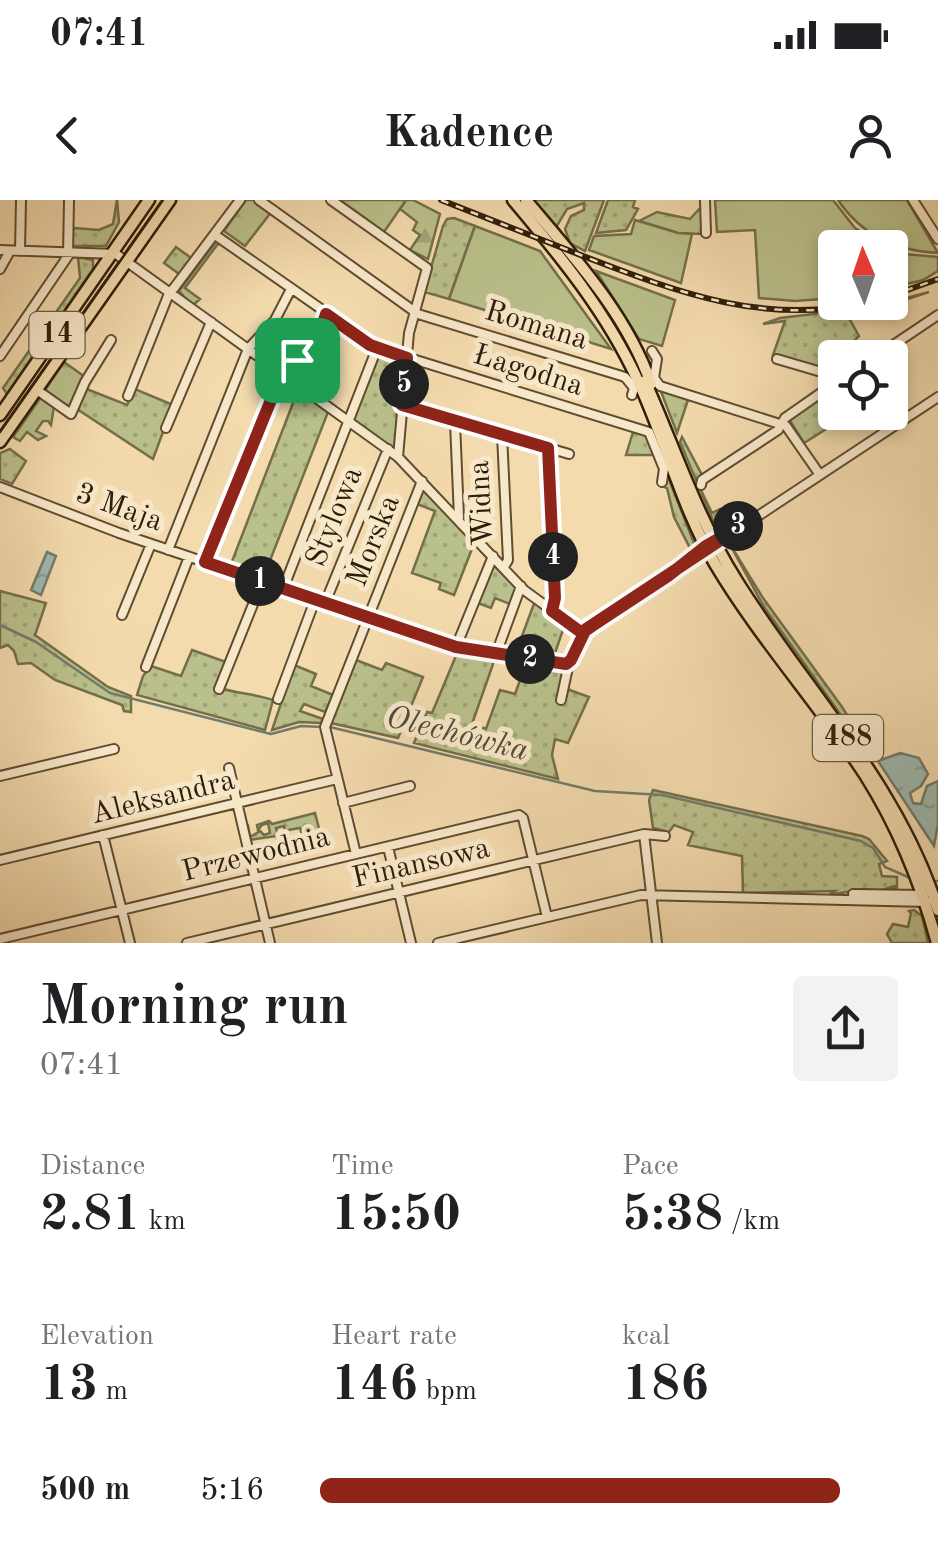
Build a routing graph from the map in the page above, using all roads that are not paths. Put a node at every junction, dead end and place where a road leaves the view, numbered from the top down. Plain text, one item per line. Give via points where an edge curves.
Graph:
1 (21, 200) edge
2 (69, 200) edge
3 (149, 200) edge
4 (170, 200) edge
5 (240, 200) edge
6 (259, 200) edge
7 (332, 200) edge
8 (516, 200) edge
9 (705, 200) edge
10 (913, 200) edge
11 (706, 234) dead end
12 (215, 235) junction
13 (938, 239) edge
14 (10, 251) edge
15 (69, 252) junction
16 (88, 252) junction
17 (112, 253) junction
18 (127, 262) junction
19 (0, 270) edge
20 (101, 270) junction
21 (291, 289) junction
22 (172, 293) junction
23 (414, 310) junction
24 (326, 314) junction
25 (938, 315) edge
26 (211, 322) junction
27 (111, 340) dead end
28 (901, 340) edge
29 (248, 348) junction
30 (377, 348) junction
31 (652, 351) dead end
32 (0, 356) edge
33 (407, 358) junction
34 (778, 359) dead end
35 (282, 373) junction
36 (818, 374) edge
37 (37, 390) junction
38 (818, 393) edge
39 (632, 395) dead end
40 (128, 396) dead end
41 (938, 398) edge
42 (402, 405) junction
43 (0, 416) edge
44 (349, 422) junction
45 (455, 422) junction
46 (783, 425) junction
47 (166, 428) dead end
48 (502, 435) junction
49 (0, 442) edge
50 (548, 448) junction
51 (388, 449) junction
52 (569, 454) dead end
53 (398, 457) junction
54 (820, 475) junction
55 (422, 481) junction
56 (662, 482) dead end
57 (701, 485) dead end
58 (0, 487) edge
59 (459, 518) junction
60 (151, 544) junction
61 (711, 545) junction
62 (168, 550) junction
63 (494, 556) junction
64 (190, 557) junction
65 (205, 562) junction
66 (504, 568) junction
67 (262, 582) junction
68 (520, 586) junction
69 (283, 588) junction
70 (315, 600) junction
71 (325, 603) junction
72 (552, 611) junction
73 (122, 615) dead end
74 (368, 618) junction
75 (582, 633) junction
76 (456, 647) junction
77 (496, 654) junction
78 (569, 663) junction
79 (146, 667) dead end
80 (219, 688) dead end
81 (278, 699) dead end
82 (561, 700) dead end
83 (114, 748) dead end
84 (229, 768) dead end
85 (0, 776) edge
86 (337, 779) junction
87 (410, 786) dead end
88 (237, 803) junction
89 (343, 803) junction
90 (644, 834) junction
91 (104, 835) junction
92 (665, 836) dead end
93 (388, 848) junction
94 (356, 854) junction
95 (0, 860) edge
96 (533, 860) junction
97 (916, 876) junction
98 (255, 879) junction
99 (400, 893) junction
100 (905, 894) junction
101 (649, 895) junction
102 (822, 897) junction
103 (933, 900) edge
104 (122, 910) junction
105 (546, 917) junction
106 (266, 924) junction
107 (0, 939) edge
108 (130, 943) edge
109 (187, 943) edge
110 (270, 943) edge
111 (411, 943) edge
112 (438, 943) edge
113 (657, 943) edge
114 (937, 943) edge

1 - 14 street
2 - 15 street
3 - 17 main road, 14
4 - 18 main road, 14
5 - 12 street
6 - 23 street
7 - 23 street via 427,268
8 - 61 main road, 488 via 618,340 683,498
8 - 61 main road, 488 via 596,294 624,340
9 - 11 street
10 - 13 street
12 - 21 street, Łagodna
12 - 22 street
14 - 15 street
14 - 19 street
15 - 16 street
15 - 32 street
16 - 17 street
16 - 20 street
17 - 18 street
17 - 20 main road, 14
18 - 22 street
18 - 37 main road, 14
20 - 43 main road, 14
21 - 24 street, Łagodna
21 - 29 street
22 - 26 street
22 - 40 street
23 - 33 street
23 - 39 street, Romana via 625,376
24 - 30 street, Łagodna
24 - 35 street via 314,346
25 - 28 street
26 - 29 street
26 - 47 street
27 - 37 street via 71,414
29 - 35 street
29 - 62 street
30 - 33 street, Łagodna
30 - 44 street
31 - 46 street via 654,378 664,389
33 - 42 street
33 - 56 street, Łagodna via 652,435
34 - 36 street
35 - 44 street
35 - 65 street
37 - 49 main road, 14
38 - 46 street
41 - 54 street
42 - 45 street
42 - 53 street
44 - 51 street
44 - 69 street
45 - 48 street
45 - 59 street
46 - 54 street
46 - 57 street
48 - 50 street
48 - 66 street, Widna
50 - 52 street
50 - 72 street
51 - 53 street
51 - 71 street, Stylowa
53 - 55 street
54 - 61 street
55 - 59 street
55 - 74 street, Morska
58 - 60 street, 3 Maja
59 - 63 street
60 - 62 street, 3 Maja
60 - 73 street
61 - 75 street
61 - 97 main road, 488 via 736,598 865,776
61 - 103 main road, 488 via 884,792
62 - 64 street, 3 Maja
63 - 66 street
63 - 76 street
64 - 65 street, 3 Maja
64 - 79 street
65 - 67 street, 3 Maja
66 - 68 street
67 - 69 street, 3 Maja
67 - 80 street
68 - 72 street
68 - 77 street
69 - 70 street, 3 Maja
70 - 71 street, 3 Maja
70 - 81 street
71 - 74 street, 3 Maja
72 - 75 street
74 - 76 street, 3 Maja
74 - 86 street, Morska via 325,727
75 - 78 street
76 - 77 street, 3 Maja
77 - 78 street, 3 Maja
78 - 82 street
83 - 85 street
84 - 88 street
86 - 88 street, Aleksandra
86 - 89 street
87 - 89 street
88 - 91 street, Aleksandra
88 - 98 street
89 - 94 street
90 - 92 street, Finansowa
90 - 96 street, Finansowa
90 - 101 street
91 - 95 street, Aleksandra
91 - 104 street
93 - 94 street, Przewodnia
93 - 96 street, Przewodnia via 521,816
93 - 99 street
94 - 98 street, Przewodnia
96 - 99 street, Finansowa
96 - 105 street
97 - 100 street
97 - 103 main road, 488
98 - 104 street, Przewodnia
98 - 106 street
99 - 106 street, Finansowa
99 - 111 street
100 - 102 street
100 - 103 street
101 - 102 street
101 - 105 street
101 - 113 street
102 - 103 street
103 - 114 main road, 488
104 - 107 street, Przewodnia
104 - 108 street
105 - 112 street
106 - 109 street, Finansowa
106 - 110 street

